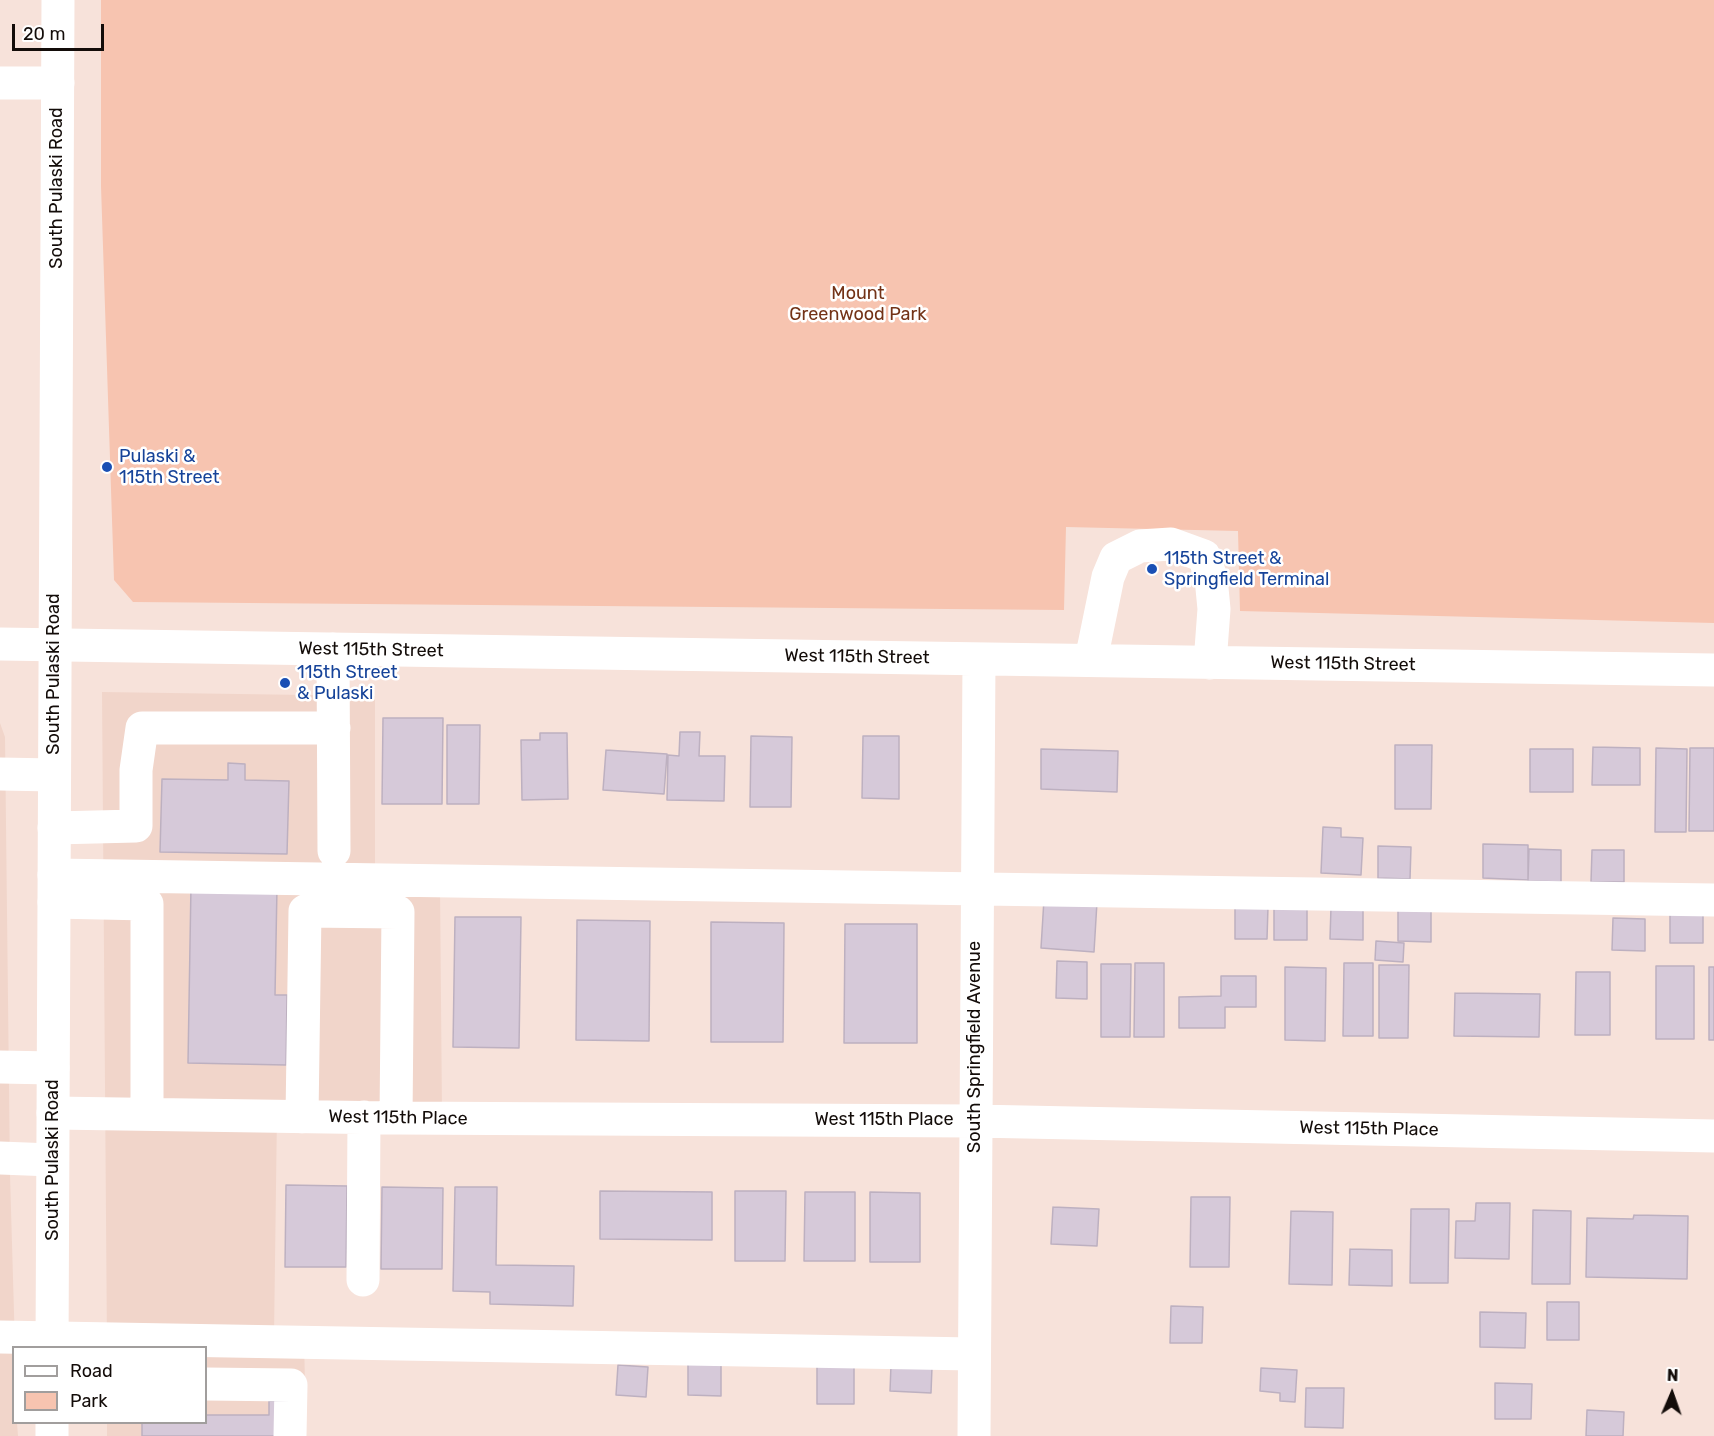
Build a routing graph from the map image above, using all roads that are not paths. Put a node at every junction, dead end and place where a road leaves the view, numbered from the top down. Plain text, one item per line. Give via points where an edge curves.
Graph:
1 (58, 0) edge
2 (0, 83) edge
3 (58, 83) junction
4 (0, 644) edge
5 (54, 645) junction
6 (333, 649) junction
7 (979, 658) junction
8 (1091, 660) junction
9 (1210, 663) junction
10 (1714, 670) edge
11 (334, 728) junction
12 (0, 774) edge
13 (54, 775) junction
14 (54, 828) junction
15 (334, 851) dead end
16 (54, 888) junction
17 (976, 888) junction
18 (1714, 900) edge
19 (0, 1067) edge
20 (53, 1068) junction
21 (53, 1113) junction
22 (147, 1114) junction
23 (302, 1117) junction
24 (380, 1118) junction
25 (975, 1121) junction
26 (1714, 1136) edge
27 (0, 1158) edge
28 (52, 1160) junction
29 (363, 1280) dead end
30 (0, 1337) edge
31 (52, 1343) edge
32 (973, 1354) junction
33 (207, 1384) edge
34 (290, 1436) edge
35 (974, 1436) edge

1 - 3 street, South Pulaski Road
2 - 3 street
3 - 5 street, South Pulaski Road
4 - 5 street, West 115th Street
5 - 6 street, West 115th Street
5 - 13 street, South Pulaski Road
6 - 7 street, West 115th Street
6 - 11 street
7 - 8 street, West 115th Street
7 - 17 street, South Springfield Avenue
8 - 9 street, West 115th Street
8 - 9 street via 1108,577 1116,558 1140,546 1171,543 1204,556 1214,609
9 - 10 street, West 115th Street
11 - 14 street via 142,728 136,770 136,826
11 - 15 street
12 - 13 street
13 - 14 street, South Pulaski Road
14 - 16 street, South Pulaski Road
16 - 17 street
16 - 20 street, South Pulaski Road
16 - 22 street via 147,904
17 - 18 street
17 - 25 street, South Springfield Avenue
19 - 20 street
20 - 21 street, South Pulaski Road
21 - 22 street, West 115th Place
21 - 28 street, South Pulaski Road
22 - 23 street, West 115th Place
23 - 24 street, West 115th Place
23 - 24 street via 305,911 398,912
24 - 25 street, West 115th Place
24 - 29 street
25 - 26 street, West 115th Place
25 - 32 street, South Springfield Avenue
27 - 28 street
28 - 31 street, South Pulaski Road
30 - 31 street
31 - 32 street
32 - 35 street, South Springfield Avenue
33 - 34 street via 291,1385

